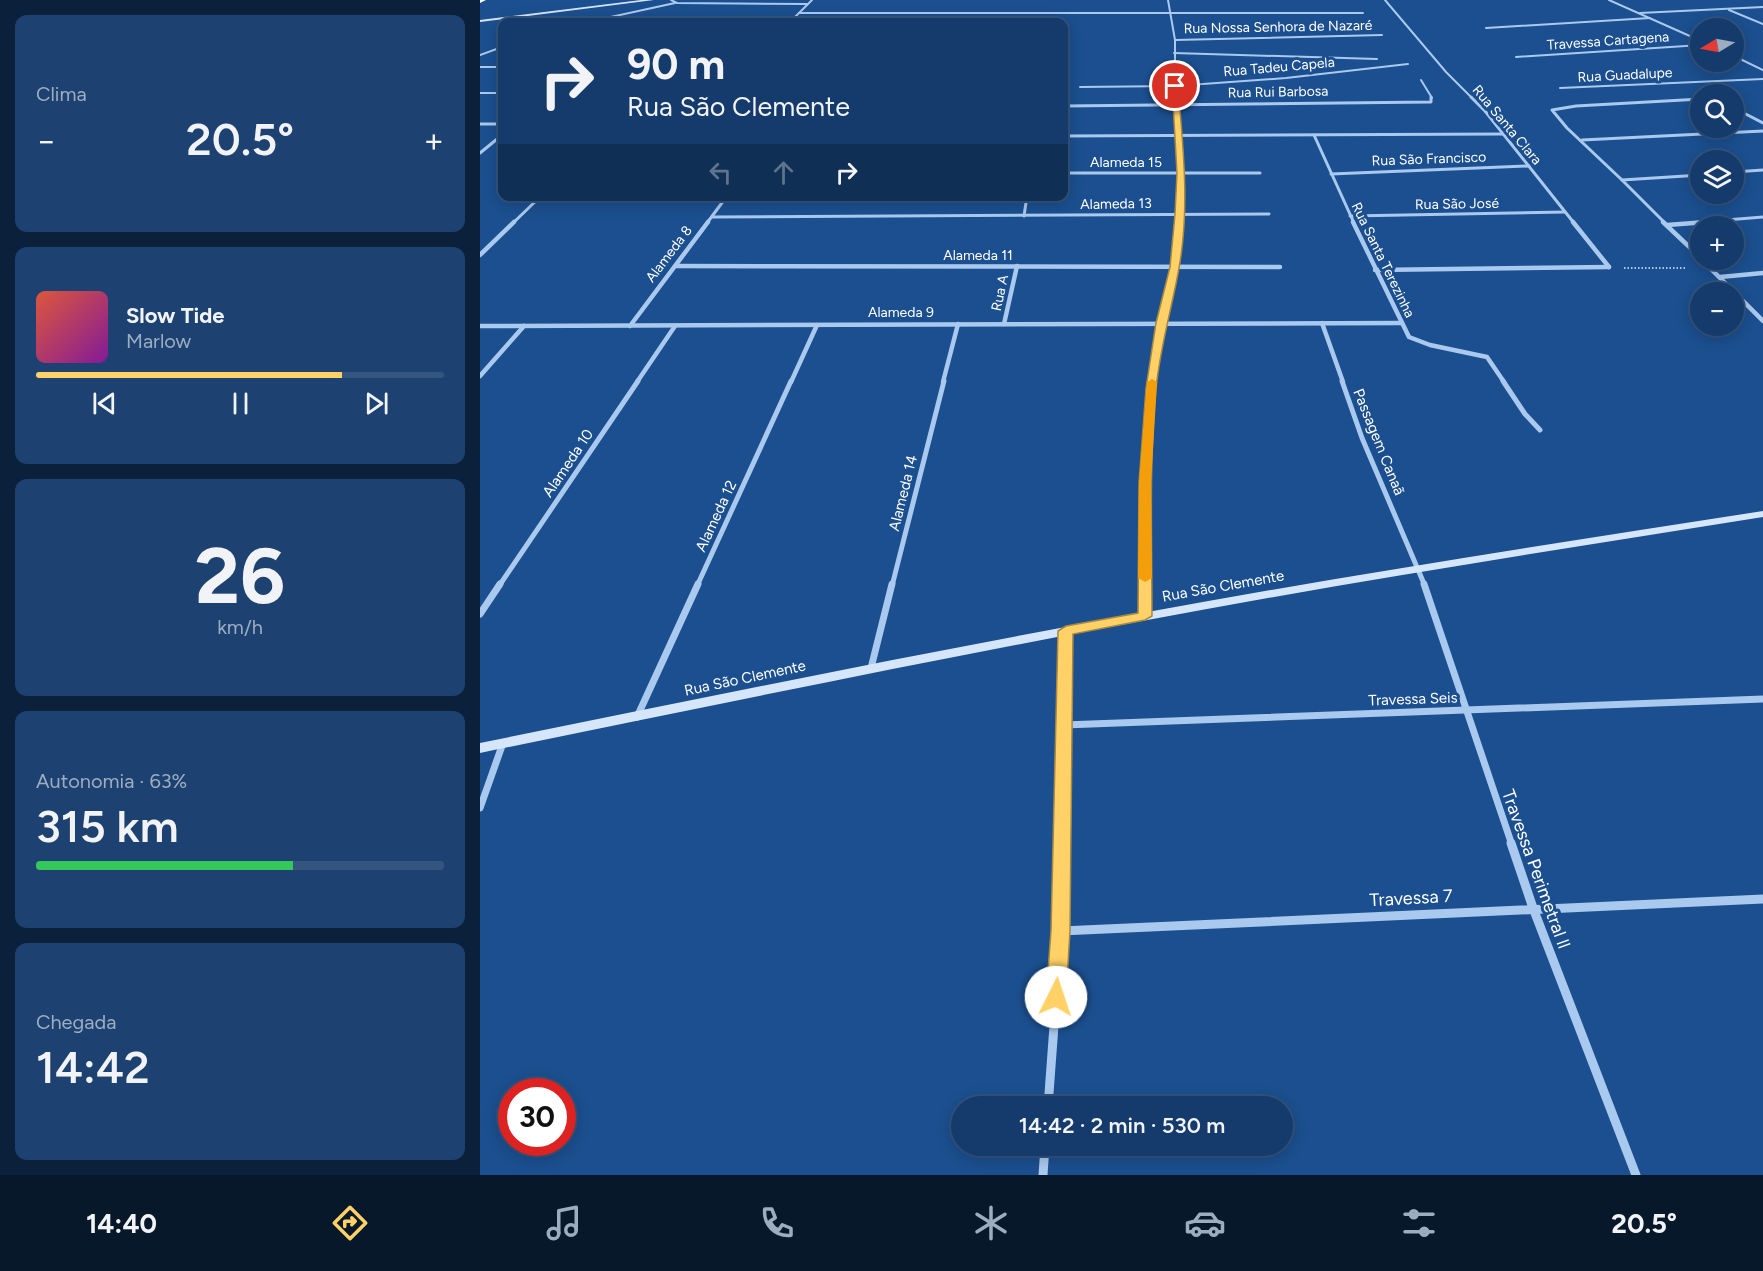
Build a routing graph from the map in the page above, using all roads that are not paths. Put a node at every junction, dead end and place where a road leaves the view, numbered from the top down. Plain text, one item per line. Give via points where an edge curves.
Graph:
1 (618, 0) edge
2 (652, 0) edge
3 (671, 0) edge
4 (699, 0) edge
5 (812, 0) edge
6 (1168, 0) edge
7 (1385, 0) edge
8 (1609, 0) edge
9 (677, 3) junction
10 (807, 4) junction
11 (1763, 7) edge
12 (1725, 9) junction
13 (799, 13) junction
14 (876, 13) junction
15 (1171, 13) junction
16 (1363, 13) dead end
17 (1640, 13) junction
18 (954, 14) junction
19 (480, 16) edge
20 (505, 18) edge
21 (607, 18) edge
22 (794, 18) edge
23 (873, 18) edge
24 (952, 18) edge
25 (1650, 18) junction
26 (498, 19) edge
27 (480, 21) edge
28 (1763, 24) edge
29 (1486, 27) dead end
30 (1382, 35) dead end
31 (1690, 38) edge
32 (1174, 40) junction
33 (1690, 44) edge
34 (498, 49) edge
35 (1174, 53) junction
36 (480, 56) edge
37 (1516, 57) dead end
38 (1377, 58) dead end
39 (1744, 61) edge
40 (1408, 64) dead end
41 (480, 67) edge
42 (498, 67) edge
43 (1763, 70) edge
44 (1763, 79) edge
45 (1421, 80) dead end
46 (1175, 86) junction
47 (1080, 87) dead end
48 (1560, 88) dead end
49 (480, 93) edge
50 (498, 93) edge
51 (1690, 100) edge
52 (1175, 104) junction
53 (1068, 106) edge
54 (1744, 113) edge
55 (1763, 123) edge
56 (480, 124) edge
57 (498, 124) edge
58 (1763, 131) edge
59 (1503, 134) junction
60 (1314, 135) junction
61 (1068, 136) edge
62 (1177, 136) junction
63 (498, 138) edge
64 (1582, 140) junction
65 (480, 153) edge
66 (1529, 166) junction
67 (1763, 170) edge
68 (1744, 171) edge
69 (1068, 173) edge
70 (1181, 173) junction
71 (1260, 173) dead end
72 (1330, 174) junction
73 (1690, 176) edge
74 (1622, 180) junction
75 (536, 201) edge
76 (723, 201) edge
77 (1026, 201) edge
78 (1565, 212) junction
79 (1180, 214) junction
80 (1269, 214) dead end
81 (1024, 216) junction
82 (1350, 216) junction
83 (712, 217) junction
84 (1763, 217) edge
85 (1666, 225) junction
86 (1690, 248) edge
87 (480, 255) edge
88 (676, 266) junction
89 (1017, 266) junction
90 (1175, 267) junction
91 (1280, 267) dead end
92 (1375, 270) junction
93 (1713, 270) edge
94 (1763, 273) edge
95 (1720, 277) junction
96 (1763, 321) edge
97 (1161, 323) junction
98 (1322, 323) junction
99 (1401, 323) junction
100 (958, 324) junction
101 (1004, 324) junction
102 (817, 325) junction
103 (480, 326) edge
104 (524, 326) junction
105 (630, 326) junction
106 (675, 326) junction
107 (480, 376) edge
108 (1540, 430) dead end
109 (1761, 517) edge
110 (1419, 569) junction
111 (480, 614) edge
112 (1145, 616) junction
113 (1066, 631) junction
114 (871, 668) junction
115 (1763, 699) edge
116 (1466, 711) junction
117 (636, 717) junction
118 (1064, 725) junction
119 (503, 743) junction
120 (480, 748) edge
121 (480, 808) edge
122 (1763, 899) edge
123 (1533, 908) junction
124 (1061, 931) junction
125 (1049, 1096) edge
126 (1044, 1156) edge
127 (1043, 1175) edge
128 (1636, 1175) edge

1 - 19 main road
2 - 20 main road
3 - 9 street
4 - 9 street
5 - 10 street
6 - 15 street
7 - 59 street, Rua Santa Clara
8 - 17 street
9 - 10 street
9 - 21 street
10 - 13 street
11 - 12 street
12 - 17 street
12 - 28 street
13 - 14 street
13 - 22 street
14 - 18 street
14 - 23 street
15 - 16 street
15 - 18 street
15 - 32 street
17 - 25 street
18 - 24 street
25 - 29 street
25 - 31 street
26 - 27 main road
30 - 32 street, Rua Nossa Senhora de Nazaré
32 - 35 street
33 - 37 street, Travessa Cartagena
34 - 36 street
35 - 38 street
35 - 46 street
39 - 43 street
40 - 46 street, Rua Tadeu Capela
41 - 42 street
44 - 48 street, Rua Guadalupe
45 - 52 street, Rua Rui Barbosa via 1431,102
46 - 47 street, Rua Tadeu Capela
46 - 52 street
49 - 50 street
51 - 64 street via 1552,110
52 - 53 street, Rua Rui Barbosa
52 - 62 street
54 - 55 street
56 - 57 street
58 - 64 street
59 - 60 street
59 - 66 street, Rua Santa Clara
60 - 62 street
60 - 72 street, Rua Santa Terezinha
61 - 62 street
62 - 70 street
63 - 65 street
64 - 74 street
66 - 72 street, Rua São Francisco
66 - 78 street, Rua Santa Clara
67 - 68 street
69 - 70 street, Alameda 15
70 - 71 street, Alameda 15
70 - 79 street
72 - 82 street, Rua Santa Terezinha
73 - 74 street
74 - 85 street
75 - 87 street
76 - 83 street, Alameda 8
77 - 81 street
78 - 82 street, Rua São José
78 - 92 street, Rua Santa Clara via 1609,267
79 - 80 street, Alameda 13
79 - 81 street, Alameda 13
79 - 90 street
81 - 83 street, Alameda 13
82 - 92 street, Rua Santa Terezinha
83 - 88 street, Alameda 8
84 - 85 street
85 - 86 street
88 - 89 street, Alameda 11
88 - 105 street, Alameda 8
89 - 90 street, Alameda 11
89 - 101 street, Rua A
90 - 91 street, Alameda 11
90 - 97 street
92 - 99 street, Rua Santa Terezinha
93 - 95 street
94 - 95 street
95 - 96 street
97 - 98 street, Alameda 9
97 - 101 street, Alameda 9
97 - 112 street via 1151,388 1145,483
98 - 99 street, Alameda 9
98 - 110 street, Passagem Canaã via 1362,438
99 - 108 street, Rua Santa Terezinha via 1408,337 1417,342 1486,357
100 - 101 street, Alameda 9
100 - 102 street, Alameda 9
100 - 114 street, Alameda 14
102 - 106 street, Alameda 9
102 - 117 street, Alameda 12
103 - 104 street, Alameda 9
104 - 105 street, Alameda 9
104 - 107 street
105 - 106 street, Alameda 9
106 - 111 street, Alameda 10
109 - 110 main road, Rua São Clemente
110 - 112 main road, Rua São Clemente
110 - 116 street, Travessa Perimetral ll
112 - 113 main road, Rua São Clemente
113 - 114 main road, Rua São Clemente
113 - 118 street
114 - 117 main road, Rua São Clemente
115 - 116 street, Travessa Seis
116 - 118 street, Travessa Seis
116 - 123 street, Travessa Perimetral ll
117 - 119 main road, Rua São Clemente
118 - 124 street
119 - 120 main road, Rua São Clemente
119 - 121 street
122 - 123 street, Travessa 7
123 - 124 street, Travessa 7
123 - 128 street, Travessa Perimetral ll
124 - 125 street
126 - 127 street

